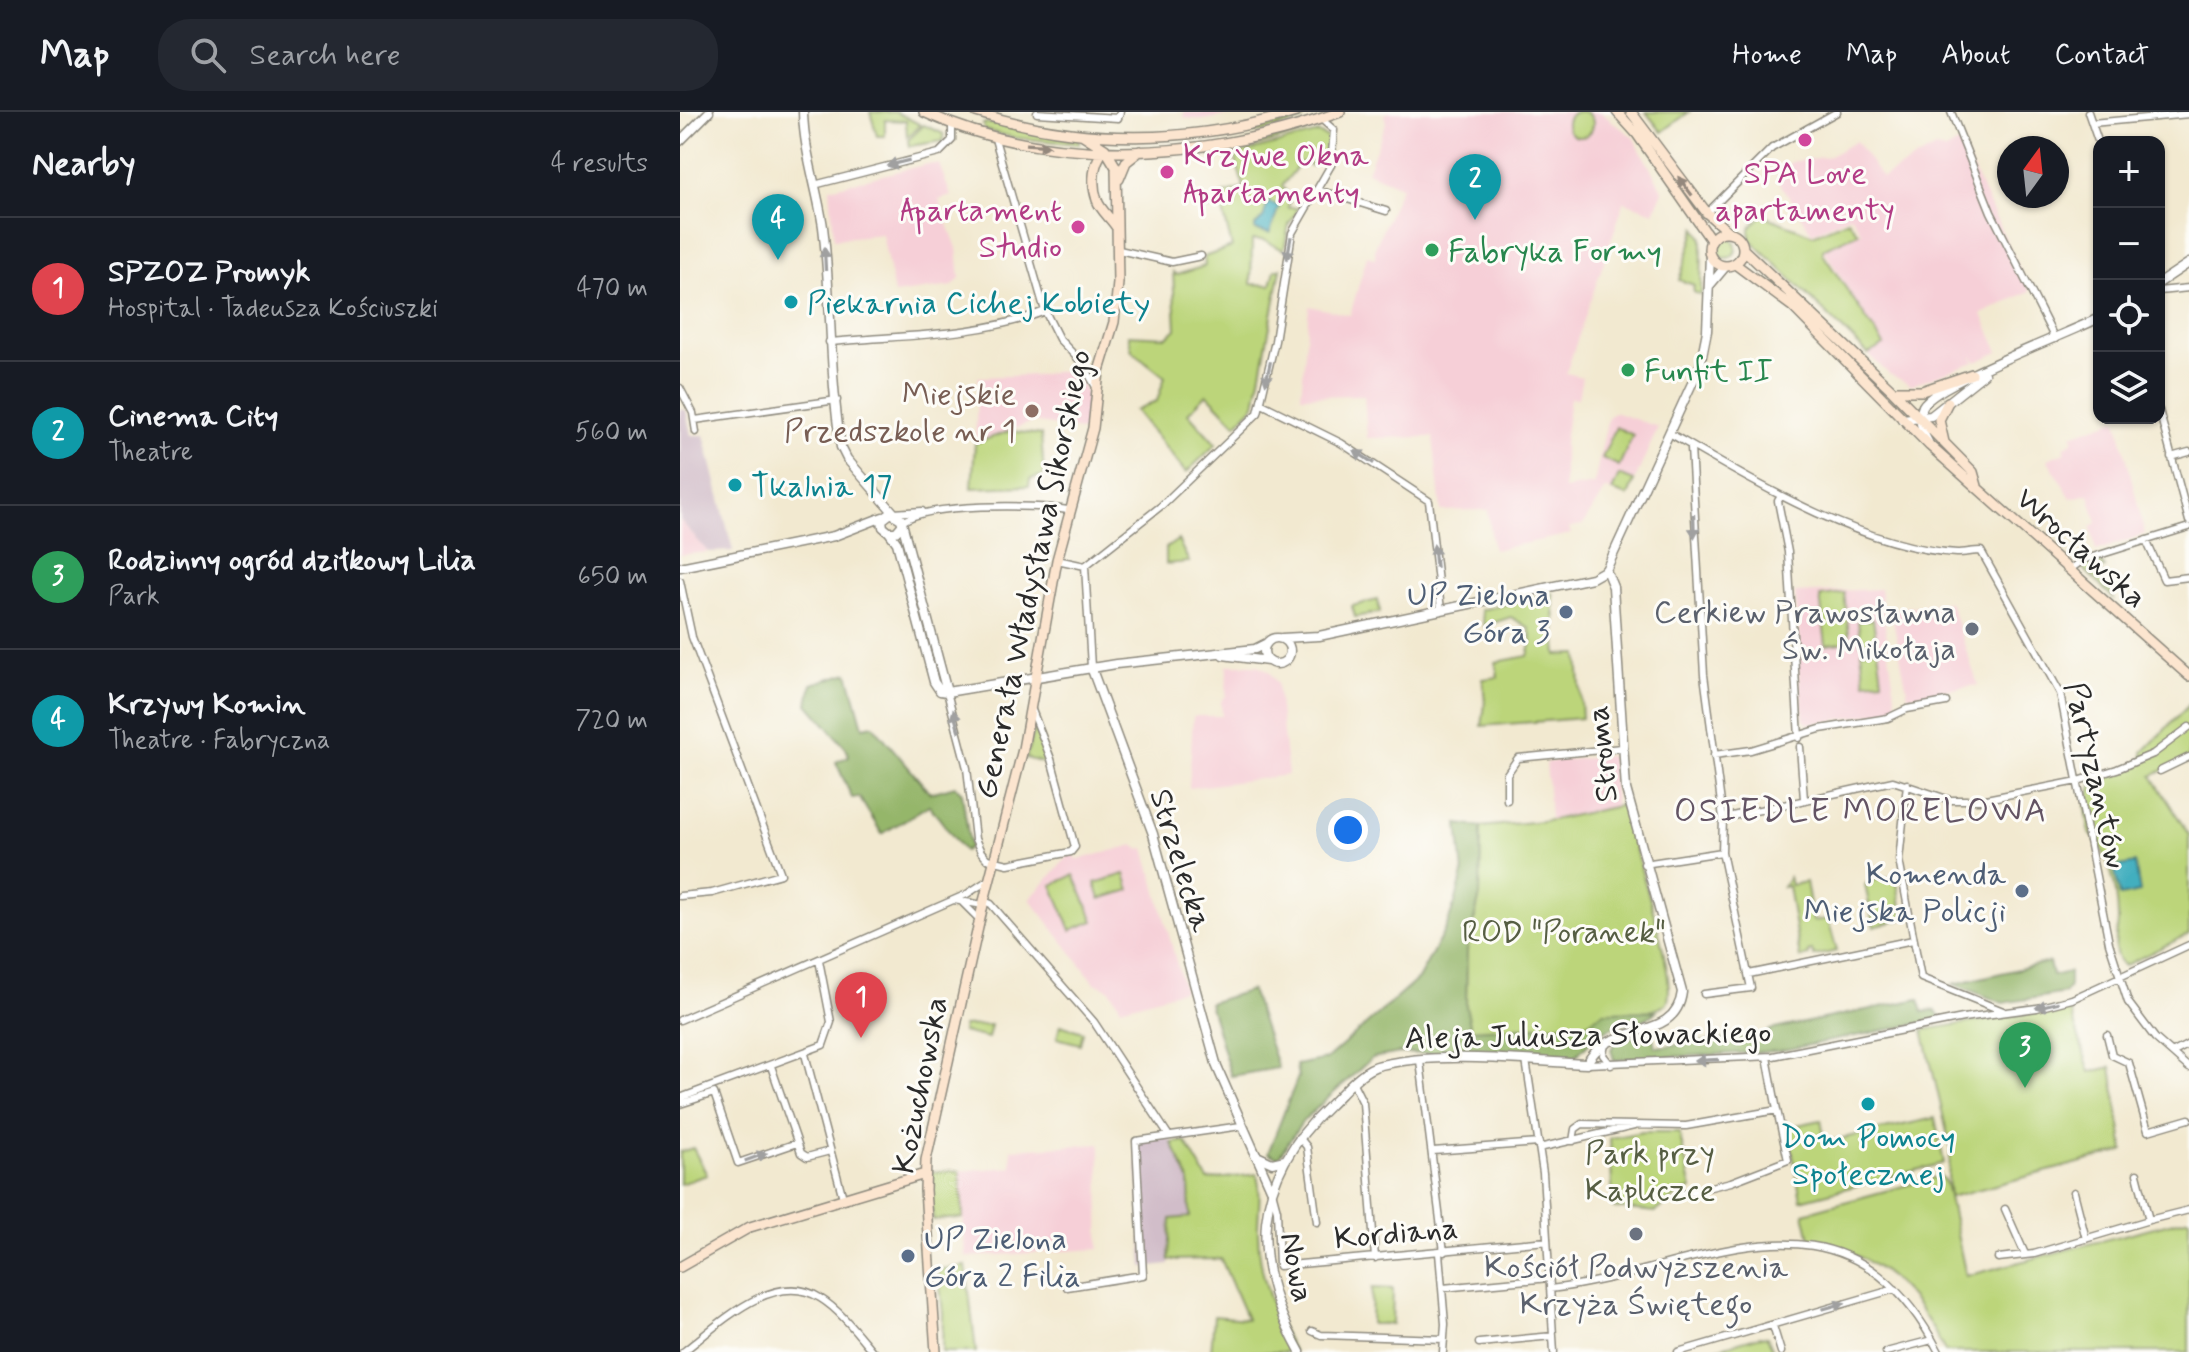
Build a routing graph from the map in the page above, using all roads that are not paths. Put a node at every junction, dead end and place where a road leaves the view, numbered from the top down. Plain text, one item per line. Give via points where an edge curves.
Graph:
1 (709, 112) edge
2 (803, 112) edge
3 (924, 112) edge
4 (1037, 112) edge
5 (1120, 112) edge
6 (1296, 112) edge
7 (1340, 112) edge
8 (1617, 112) edge
9 (1631, 112) edge
10 (1837, 112) edge
11 (1951, 112) edge
12 (2088, 112) edge
13 (981, 113) edge
14 (1093, 114) edge
15 (2189, 114) edge
16 (1321, 119) junction
17 (2092, 123) junction
18 (952, 124) junction
19 (1032, 127) junction
20 (1237, 127) junction
21 (979, 134) junction
22 (1083, 135) junction
23 (2096, 136) edge
24 (1123, 137) junction
25 (995, 139) junction
26 (680, 141) edge
27 (1240, 141) junction
28 (1082, 148) junction
29 (1105, 149) junction
30 (1140, 151) junction
31 (1095, 162) junction
32 (1119, 182) junction
33 (813, 185) junction
34 (1318, 190) junction
35 (1386, 211) dead end
36 (1707, 213) junction
37 (1118, 231) junction
38 (1727, 231) junction
39 (1711, 240) junction
40 (1743, 249) junction
41 (1119, 250) junction
42 (1710, 254) junction
43 (1201, 256) dead end
44 (2189, 263) edge
45 (1731, 265) junction
46 (2164, 280) edge
47 (2189, 288) edge
48 (2165, 290) edge
49 (1707, 293) junction
50 (1045, 311) junction
51 (2093, 321) edge
52 (2055, 339) junction
53 (829, 342) junction
54 (1083, 364) junction
55 (1998, 365) junction
56 (1100, 367) junction
57 (1972, 374) junction
58 (1096, 387) junction
59 (680, 388) edge
60 (1893, 391) junction
61 (837, 400) junction
62 (1948, 402) junction
63 (1262, 404) junction
64 (1902, 419) junction
65 (695, 420) junction
66 (1921, 420) junction
67 (2163, 424) edge
68 (696, 432) dead end
69 (1671, 434) junction
70 (1945, 445) junction
71 (1930, 446) junction
72 (1691, 448) junction
73 (2189, 452) edge
74 (2171, 457) junction
75 (1977, 486) junction
76 (1781, 496) junction
77 (1068, 510) junction
78 (926, 512) junction
79 (894, 513) junction
80 (883, 517) junction
81 (902, 523) junction
82 (2189, 524) edge
83 (855, 530) junction
84 (888, 532) junction
85 (2146, 540) junction
86 (1057, 560) junction
87 (1085, 566) junction
88 (680, 567) edge
89 (1606, 570) junction
90 (2067, 571) junction
91 (2189, 577) edge
92 (680, 581) edge
93 (1441, 610) junction
94 (1319, 636) junction
95 (1282, 638) junction
96 (1267, 643) junction
97 (1206, 653) junction
98 (1290, 655) junction
99 (1268, 661) junction
100 (1091, 667) junction
101 (1038, 676) junction
102 (2189, 676) edge
103 (947, 692) junction
104 (1946, 702) dead end
105 (1031, 708) junction
106 (2189, 727) edge
107 (1799, 738) junction
108 (1800, 747) dead end
109 (1622, 748) junction
110 (1714, 755) junction
111 (2189, 757) edge
112 (2160, 771) dead end
113 (2078, 781) junction
114 (1907, 784) junction
115 (1804, 799) junction
116 (1507, 800) dead end
117 (1723, 818) junction
118 (1722, 852) junction
119 (994, 861) junction
120 (1644, 864) junction
121 (990, 878) junction
122 (967, 894) junction
123 (680, 896) edge
124 (950, 900) junction
125 (961, 901) junction
126 (984, 901) junction
127 (980, 920) junction
128 (1913, 940) junction
129 (2189, 945) edge
130 (819, 960) junction
131 (1749, 974) junction
132 (2119, 977) junction
133 (1704, 994) dead end
134 (2007, 1012) junction
135 (680, 1020) edge
136 (2107, 1035) dead end
137 (1607, 1041) junction
138 (2189, 1044) edge
139 (2172, 1053) junction
140 (805, 1054) junction
141 (1767, 1057) junction
142 (1526, 1060) junction
143 (1420, 1061) junction
144 (1587, 1064) junction
145 (1611, 1065) junction
146 (771, 1066) junction
147 (2189, 1068) edge
148 (1353, 1083) junction
149 (680, 1098) edge
150 (680, 1104) edge
151 (1777, 1110) junction
152 (2189, 1119) edge
153 (1241, 1126) junction
154 (1634, 1126) junction
155 (1169, 1136) junction
156 (1299, 1137) junction
157 (1573, 1141) junction
158 (797, 1143) junction
159 (1539, 1146) junction
160 (830, 1151) junction
161 (1433, 1151) junction
162 (1254, 1155) junction
163 (1285, 1160) junction
164 (925, 1174) junction
165 (2137, 1174) dead end
166 (902, 1180) junction
167 (1271, 1189) junction
168 (925, 1190) junction
169 (2074, 1192) dead end
170 (1678, 1195) dead end
171 (843, 1198) junction
172 (2005, 1209) dead end
173 (2189, 1210) edge
174 (2149, 1220) junction
175 (1317, 1222) dead end
176 (2086, 1239) junction
177 (1547, 1241) junction
178 (1442, 1252) junction
179 (2025, 1254) junction
180 (1375, 1258) junction
181 (1998, 1258) dead end
182 (680, 1267) edge
183 (1549, 1278) junction
184 (1067, 1287) dead end
185 (1443, 1288) junction
186 (1550, 1289) junction
187 (1895, 1289) junction
188 (1773, 1326) junction
189 (1312, 1331) dead end
190 (1553, 1336) junction
191 (1444, 1339) junction
192 (1932, 1340) junction
193 (1479, 1343) dead end
194 (683, 1352) edge
195 (873, 1352) edge
196 (936, 1352) edge
197 (1300, 1352) edge
198 (1443, 1352) edge
199 (1554, 1352) edge
200 (1678, 1352) edge
201 (1781, 1352) edge
202 (1886, 1352) edge
203 (1939, 1352) edge

1 - 26 street
2 - 33 street
3 - 18 main road
4 - 14 street
4 - 19 street
5 - 14 street via 1118,118
6 - 20 main road
7 - 16 main road
8 - 39 main road
36 -> 9 main road
10 - 36 street via 1772,148
11 - 52 street via 1991,212
12 - 17 street
13 - 19 main road
13 - 21 main road
15 - 17 street
16 - 27 main road
16 - 34 street via 1333,126 1335,135 1331,165
17 - 23 street
18 - 21 main road
18 -> 33 street via 952,140 939,153
19 - 22 main road
20 - 24 main road
20 - 27 main road
21 - 25 main road
22 - 24 main road
22 - 29 main road
24 - 29 main road
25 -> 28 main road
25 - 50 street
27 - 30 main road
28 - 29 main road
28 - 31 main road
29 - 30 main road
29 - 31 main road
29 - 32 main road, Generała Władysława Sikorskiego
30 - 32 main road via 1126,162
31 - 37 main road via 1096,200
32 - 37 main road, Generała Władysława Sikorskiego
53 -> 33 street via 823,226
34 - 35 street
34 -> 63 street via 1292,233
36 - 38 main road
37 - 41 main road, Generała Władysława Sikorskiego
38 - 39 main road
38 - 40 main road via 1738,237
39 - 42 main road
40 - 45 main road
40 - 60 main road, Wrocławska
41 - 43 street via 1172,262
41 - 56 main road, Generała Władysława Sikorskiego via 1117,305
42 - 45 main road via 1716,262
42 - 49 street
44 - 46 street
45 - 49 street via 1714,277
45 - 64 main road, Wrocławska via 1803,317
47 - 48 street
49 - 69 street via 1703,356
50 - 53 street via 965,329
50 - 54 street via 1059,339
51 - 52 street
52 - 55 street
53 - 61 street
54 - 56 street
54 - 58 street
55 - 57 street
55 - 62 street
56 - 58 main road, Generała Władysława Sikorskiego
57 - 60 main road via 1922,391
57 - 66 street via 1929,399
58 - 77 main road, Generała Władysława Sikorskiego via 1093,428
59 - 65 street
60 - 66 main road, Wrocławska
61 - 65 street
61 - 79 street via 841,447
62 - 66 street
62 - 70 main road via 1939,425
63 - 87 street via 1252,421 1161,506
93 -> 63 street via 1429,501 1341,443
64 - 66 street
64 - 71 main road, Wrocławska
65 - 68 street
66 - 70 main road, Wrocławska
66 - 71 street, Wrocławska
67 - 74 street
69 - 72 street
69 - 89 street
70 - 75 main road, Wrocławska via 1973,472
71 - 75 main road, Wrocławska
72 - 76 street
72 -> 110 street
73 - 74 street
74 - 82 street
75 - 90 main road, Wrocławska
76 - 107 street
76 - 113 street, Partyzantów via 1881,536 1945,552 1981,551 2060,693
77 - 78 street
77 - 86 main road, Generała Władysława Sikorskiego
78 - 79 street
78 - 81 street
79 - 80 street
79 - 81 street
80 - 83 street
80 - 84 street
81 - 84 street via 896,532
81 - 103 street
82 - 85 street
83 - 84 street
83 - 88 street
84 - 103 street via 897,543 934,682
85 - 90 street via 2083,560
85 - 91 street via 2164,580
86 - 87 street
86 - 101 main road, Generała Władysława Sikorskiego
87 - 100 street, Strzelecka
89 - 93 street via 1592,578
89 - 109 street, Stroma via 1613,587
90 - 102 main road, Wrocławska
92 - 123 street via 692,637 781,874
93 - 94 street
94 - 95 street
94 - 98 street
95 - 96 street
95 - 98 street
96 - 97 street
96 - 99 street
97 - 99 street
97 - 100 street
98 - 99 street via 1279,664
100 - 101 street
100 - 153 street, Strzelecka via 1149,822 1209,1040
101 - 103 street
101 - 105 main road, Generała Władysława Sikorskiego
119 -> 103 street via 975,839 967,768
104 - 107 street
105 - 119 main road, Generała Władysława Sikorskiego
105 - 119 street via 1075,847 1008,864
106 - 113 street via 2153,754
107 - 110 street
108 - 115 street
109 - 116 street via 1518,758 1507,774
109 - 120 street, Stroma
110 - 117 street
111 - 112 street
113 - 114 street via 1960,802
113 - 132 street, Partyzantów
114 - 115 street via 1893,781
114 - 128 street via 1899,860
115 - 117 street
117 - 118 street
118 - 120 street
118 - 131 street
119 - 121 main road, Generała Władysława Sikorskiego
120 - 137 street, Stroma via 1681,999 1658,1025
121 - 122 street
121 - 126 main road, Kożuchowska
122 - 124 street
122 - 126 street
124 - 125 street
124 - 130 street
125 - 126 street
125 - 127 street
126 - 127 main road, Kożuchowska
126 - 155 street via 1094,1022
127 - 164 main road, Kożuchowska
128 - 131 street
128 - 134 street via 1921,978
129 - 132 street, Aleja Juliusza Słowackiego
130 - 135 street
130 - 140 street via 830,1030 823,1045
131 - 133 street via 1751,988
132 -> 134 street, Aleja Juliusza Słowackiego via 2072,999
132 - 139 street, Partyzantów via 2140,1021
134 - 141 street, Aleja Juliusza Słowackiego
136 - 152 street via 2112,1055 2129,1063 2148,1131
137 - 144 street
137 - 145 street via 1603,1055
138 - 139 street
139 - 147 street, Partyzantów
140 - 146 street
140 - 160 street
141 -> 145 street, Aleja Juliusza Słowackiego
141 - 151 street
142 - 143 street, Aleja Juliusza Słowackiego
142 - 144 street, Aleja Juliusza Słowackiego
142 - 159 street
143 - 148 street, Aleja Juliusza Słowackiego via 1378,1065
143 - 161 street
144 - 145 street, Aleja Juliusza Słowackiego
146 - 149 street
146 - 158 street
148 - 156 street, Aleja Juliusza Słowackiego
148 - 180 street via 1363,1103
150 -> 158 street via 709,1093 716,1096 738,1163
151 - 154 street via 1704,1124
151 - 170 street via 1788,1160
153 - 155 street
153 - 162 street, Strzelecka
154 - 157 street
154 - 157 street via 1582,1124
155 - 184 street via 1136,1141 1143,1275
156 - 163 street, Aleja Juliusza Słowackiego
156 - 175 street via 1307,1147
157 - 159 street
158 - 160 street via 807,1157
159 - 161 street
159 - 177 street
160 - 171 street
161 - 178 street
162 - 163 street via 1272,1163
162 - 167 street, Strzelecka
163 - 167 street, Aleja Juliusza Słowackiego
164 - 166 main road
164 - 168 main road, Kożuchowska
165 - 174 street
166 - 168 main road
166 - 171 main road
167 - 180 street, Kordiana via 1279,1266
167 - 197 street, Nowa via 1264,1227 1271,1287
168 - 196 main road, Kożuchowska
169 - 176 street
171 - 182 main road via 750,1227
172 - 179 street
173 - 174 street
174 - 176 street
176 - 179 street
177 - 178 street, Kordiana
177 - 183 street
178 - 180 street, Kordiana
178 - 185 street
179 - 181 street
183 - 185 street
183 - 186 street
185 - 191 street
186 - 187 street via 1774,1242 1841,1253
186 - 190 street
188 -> 187 street
187 - 192 street
188 - 200 street
188 - 201 street
189 - 191 street
190 - 193 street
190 - 199 street
191 - 198 street
192 - 202 street
192 - 203 street
194 - 195 street via 763,1296 790,1289 825,1301

